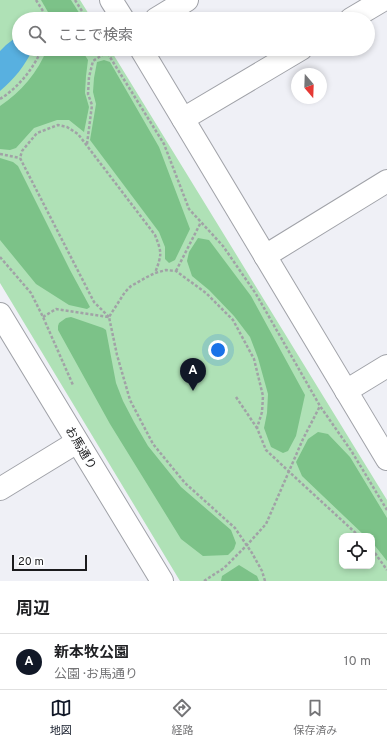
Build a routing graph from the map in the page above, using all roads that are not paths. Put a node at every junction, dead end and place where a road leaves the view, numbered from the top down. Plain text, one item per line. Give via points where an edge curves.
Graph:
1 (112, 0) edge
2 (187, 0) edge
3 (383, 0) edge
4 (119, 12) edge
5 (167, 12) edge
6 (363, 12) edge
7 (145, 56) edge
8 (289, 56) edge
9 (183, 119) junction
10 (387, 181) edge
11 (265, 256) junction
12 (0, 314) edge
13 (387, 366) edge
14 (346, 391) junction
15 (77, 442) junction
16 (387, 459) edge
17 (0, 489) edge
18 (156, 579) edge

1 - 4 street
2 - 5 street
3 - 6 street
7 - 9 street
8 - 9 street
9 - 11 street
10 - 11 street
11 - 14 street
12 - 15 street, お馬通り
13 - 14 street
14 - 16 street
15 - 17 street
15 - 18 street, お馬通り

